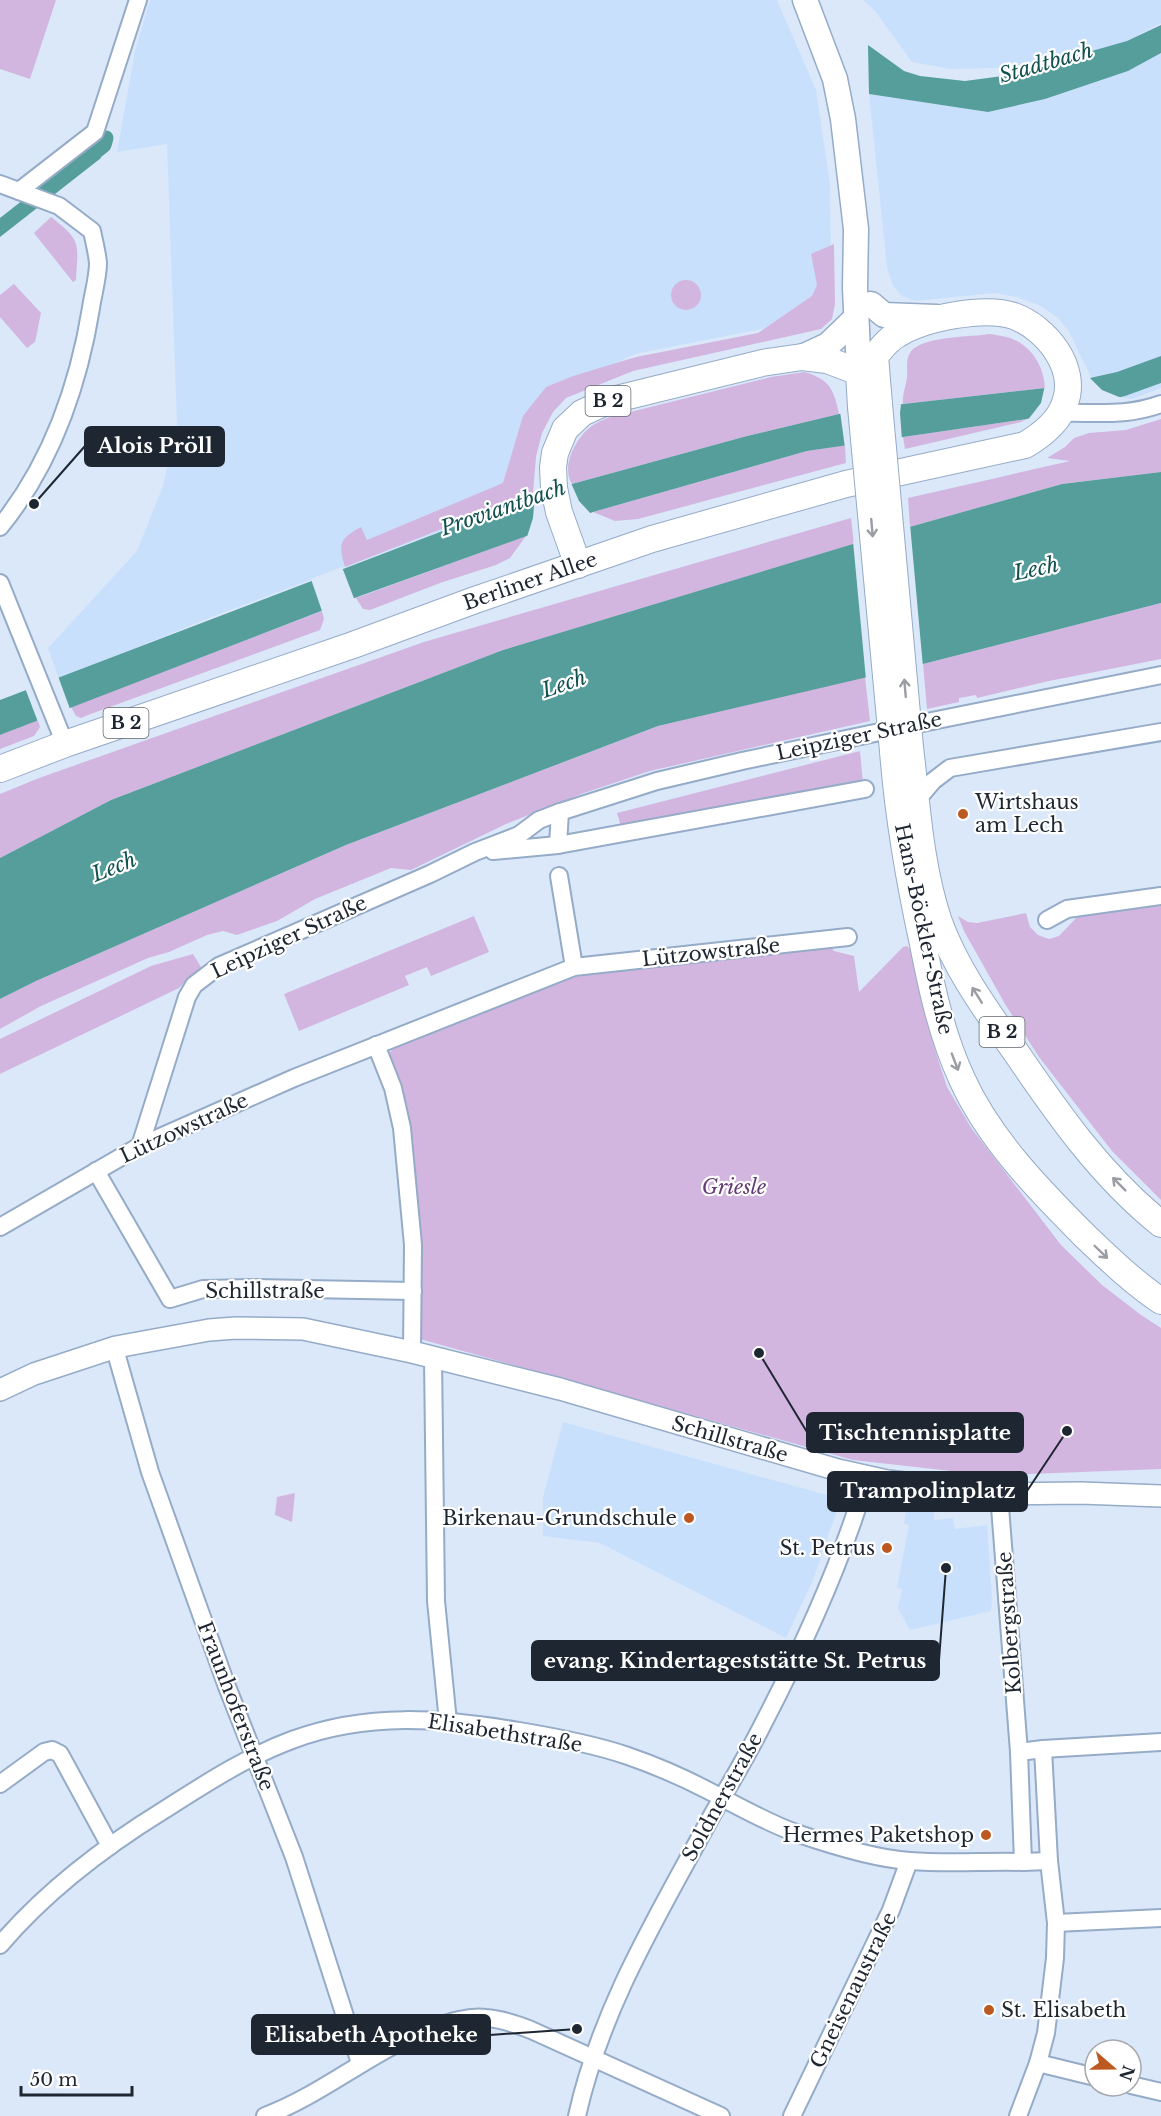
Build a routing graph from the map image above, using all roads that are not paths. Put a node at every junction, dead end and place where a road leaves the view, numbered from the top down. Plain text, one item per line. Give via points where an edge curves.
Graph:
1 (138, 0) edge
2 (805, 0) edge
3 (0, 184) edge
4 (22, 192) junction
5 (863, 311) junction
6 (939, 317) junction
7 (802, 357) junction
8 (867, 364) junction
9 (1161, 404) edge
10 (1060, 413) junction
11 (0, 527) edge
12 (578, 565) junction
13 (0, 584) edge
14 (1161, 675) edge
15 (1161, 732) edge
16 (65, 744) junction
17 (0, 769) edge
18 (865, 789) dead end
19 (907, 801) junction
20 (560, 812) junction
21 (558, 845) junction
22 (475, 852) junction
23 (559, 876) dead end
24 (1161, 896) edge
25 (1047, 920) dead end
26 (848, 936) dead end
27 (574, 967) junction
28 (376, 1045) junction
29 (140, 1146) junction
30 (96, 1171) junction
31 (1161, 1224) edge
32 (0, 1227) edge
33 (412, 1291) junction
34 (1161, 1300) edge
35 (116, 1347) junction
36 (412, 1352) junction
37 (433, 1358) junction
38 (0, 1390) edge
39 (867, 1477) junction
40 (999, 1494) junction
41 (1161, 1496) edge
42 (448, 1722) junction
43 (1161, 1742) edge
44 (1043, 1749) junction
45 (1019, 1752) junction
46 (254, 1756) junction
47 (0, 1784) edge
48 (721, 1797) junction
49 (110, 1846) junction
50 (909, 1861) junction
51 (1049, 1861) junction
52 (1023, 1862) junction
53 (1161, 1918) edge
54 (1056, 1923) junction
55 (0, 1945) edge
56 (592, 2057) junction
57 (360, 2063) junction
58 (1038, 2063) junction
59 (1083, 2074) edge
60 (1143, 2088) edge
61 (1161, 2092) edge
62 (265, 2116) edge
63 (577, 2116) edge
64 (721, 2116) edge
65 (792, 2116) edge
66 (1018, 2116) edge

1 - 4 street via 95,132
2 - 5 main road via 835,79 843,119 856,229 870,288
3 - 4 street
4 - 11 street via 59,206 92,231 98,263 88,330 73,389 36,476
5 - 6 main road
5 - 7 main road via 828,345
5 - 8 main road
6 - 8 main road, B 2 via 895,335
6 - 10 main road, B 2 via 1000,313 1040,332 1055,349 1068,381
7 - 8 main road, B 2
7 - 12 main road, B 2 via 619,398 582,413 565,429 553,467 564,528
8 - 19 main road, B 2, bridge
9 - 10 street via 1120,414
10 - 12 main road, Berliner Allee / B 2 via 1046,430 1025,445 846,484 652,539
12 - 16 main road, Berliner Allee / B 2
13 - 16 street
14 - 20 street, Leipziger Straße via 742,761 657,781
15 - 19 street via 950,768
16 - 17 main road, Berliner Allee / B 2
18 - 21 street, Leipziger Straße
31 -> 19 main road, Hans-Böckler-Straße / B 2 via 1099,1165 1064,1122 957,963 940,922
19 -> 34 main road, Hans-Böckler-Straße / B 2 via 912,892 941,1025 962,1080 987,1122 1059,1211 1117,1267
20 - 21 street
20 - 22 street, Leipziger Straße via 539,820 519,835
21 - 22 street, Leipziger Straße
22 - 29 street, Leipziger Straße via 205,975 187,997
23 - 27 street
24 - 25 street via 1067,909
26 - 27 street, Lützowstraße
27 - 28 street, Lützowstraße
28 - 29 street, Lützowstraße
28 - 33 street via 393,1088 402,1128 413,1245
29 - 30 street, Lützowstraße
30 - 32 street, Lützowstraße
30 - 33 street, Schillstraße via 170,1299 203,1288
33 - 36 street
35 - 36 street, Schillstraße via 209,1330 303,1329
35 - 38 street, Schillstraße via 34,1374
35 - 46 street, Fraunhoferstraße via 154,1483
36 - 37 street, Schillstraße
37 - 39 street, Schillstraße via 560,1389
37 - 42 street via 436,1601
39 - 40 street, Schillstraße
39 - 48 street, Soldnerstraße via 805,1637 763,1725
40 - 41 street, Schillstraße
40 - 45 street, Kolbergstraße
42 - 46 street, Elisabethstraße via 367,1722 328,1729
42 - 48 street, Elisabethstraße via 554,1737 598,1748 671,1773
43 - 44 street
44 - 45 street
44 - 51 street
45 - 52 street, Kolbergstraße
46 - 49 street, Elisabethstraße
46 - 57 street, Fraunhoferstraße via 299,1870
47 - 49 street via 44,1752 60,1754
48 - 50 street, Elisabethstraße via 794,1833
48 - 56 street, Soldnerstraße via 620,1987
49 - 55 street, Elisabethstraße via 53,1892
50 - 52 street, Elisabethstraße
50 - 65 street, Gneisenaustraße via 891,1910
51 - 52 street
51 - 54 street
53 - 54 street
54 - 58 street via 1047,2033
56 - 57 street via 510,2022 470,2018 415,2034
56 - 63 street, Soldnerstraße
56 - 64 street
57 - 62 street
58 - 59 street
58 - 66 street
60 - 61 street

